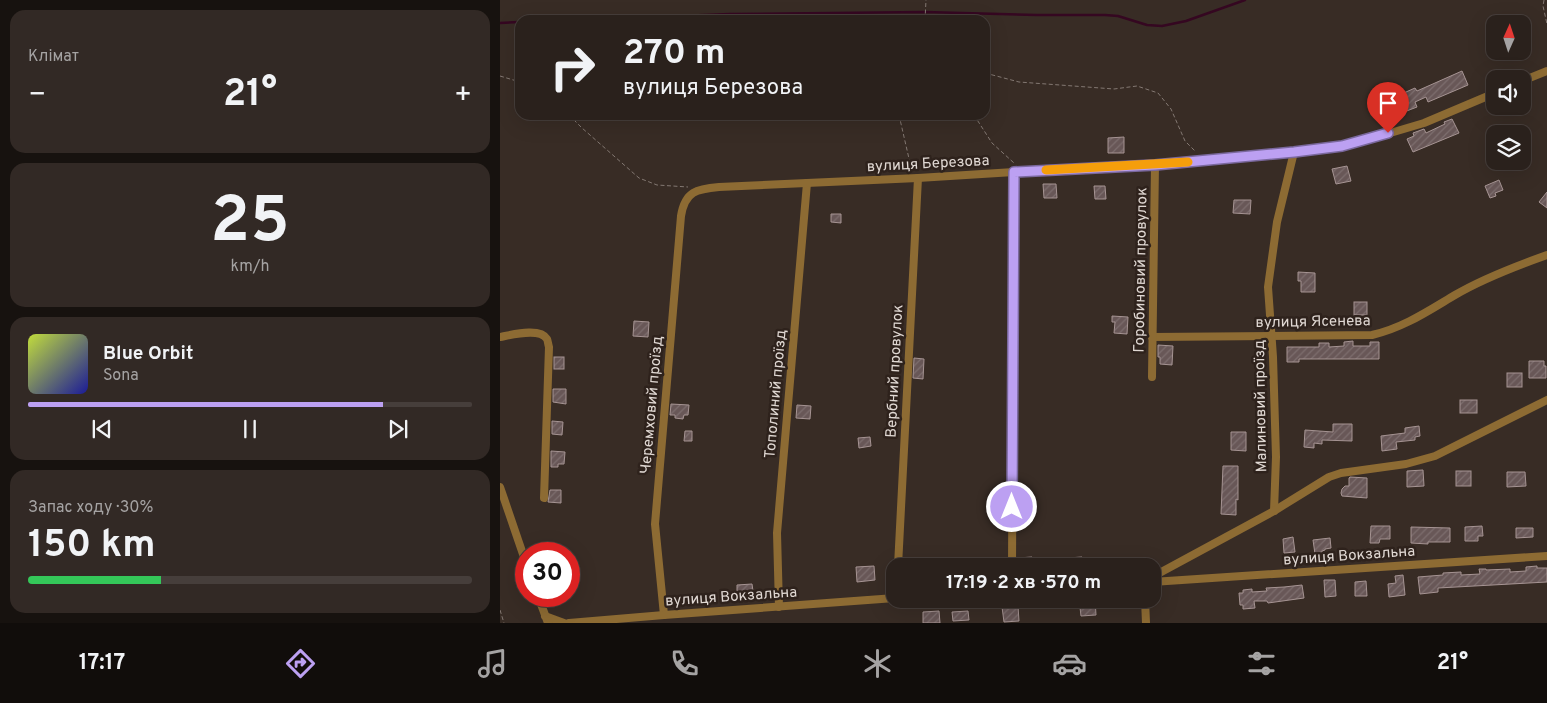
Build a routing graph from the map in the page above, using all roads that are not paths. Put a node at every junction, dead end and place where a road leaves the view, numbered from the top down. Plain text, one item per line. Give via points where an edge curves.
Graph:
1 (1547, 71) edge
2 (1531, 77) edge
3 (1486, 97) edge
4 (1294, 152) junction
5 (1155, 165) junction
6 (1014, 172) junction
7 (918, 178) junction
8 (807, 183) junction
9 (686, 198) joint
10 (1547, 255) edge
11 (1272, 335) junction
12 (1152, 336) junction
13 (500, 337) edge
14 (1152, 377) dead end
15 (1547, 400) edge
16 (500, 487) edge
17 (544, 498) dead end
18 (1274, 511) junction
19 (519, 542) edge
20 (1547, 556) edge
21 (898, 558) edge
22 (1012, 558) edge
23 (1161, 572) edge
24 (1161, 581) edge
25 (886, 599) edge
26 (542, 607) edge
27 (779, 608) junction
28 (1145, 608) edge
29 (664, 615) junction
30 (546, 620) edge
31 (564, 623) edge
32 (569, 623) edge
33 (1146, 623) edge

1 - 2 street
3 - 4 street, вулиця Березова via 1424,122 1370,139
4 - 5 street, вулиця Березова
4 - 11 street, Малиновий проїзд via 1277,222 1268,287
5 - 6 street, вулиця Березова
5 - 12 street, Горобиновий провулок
6 - 7 street, вулиця Березова
6 - 22 street
7 - 8 street, вулиця Березова
7 - 21 street, Вербний провулок
8 - 9 street, вулиця Березова via 702,188
8 - 27 street, Тополиний проїзд via 777,533
9 - 29 street, Черемховий проїзд via 655,524
10 - 11 street, вулиця Ясенева via 1500,273 1456,294 1426,314 1385,332 1358,336
11 - 12 street, вулиця Ясенева
11 - 18 street, Малиновий проїзд via 1276,457
12 - 14 street, Горобиновий провулок
13 - 17 street via 539,332 549,347
15 - 18 street via 1435,456 1329,477
16 - 19 street
18 - 23 street
20 - 24 street, вулиця Вокзальна
25 - 27 street, вулиця Вокзальна
26 - 30 street
27 - 29 street, вулиця Вокзальна
28 - 33 street
29 - 32 street, вулиця Вокзальна
30 - 31 street

